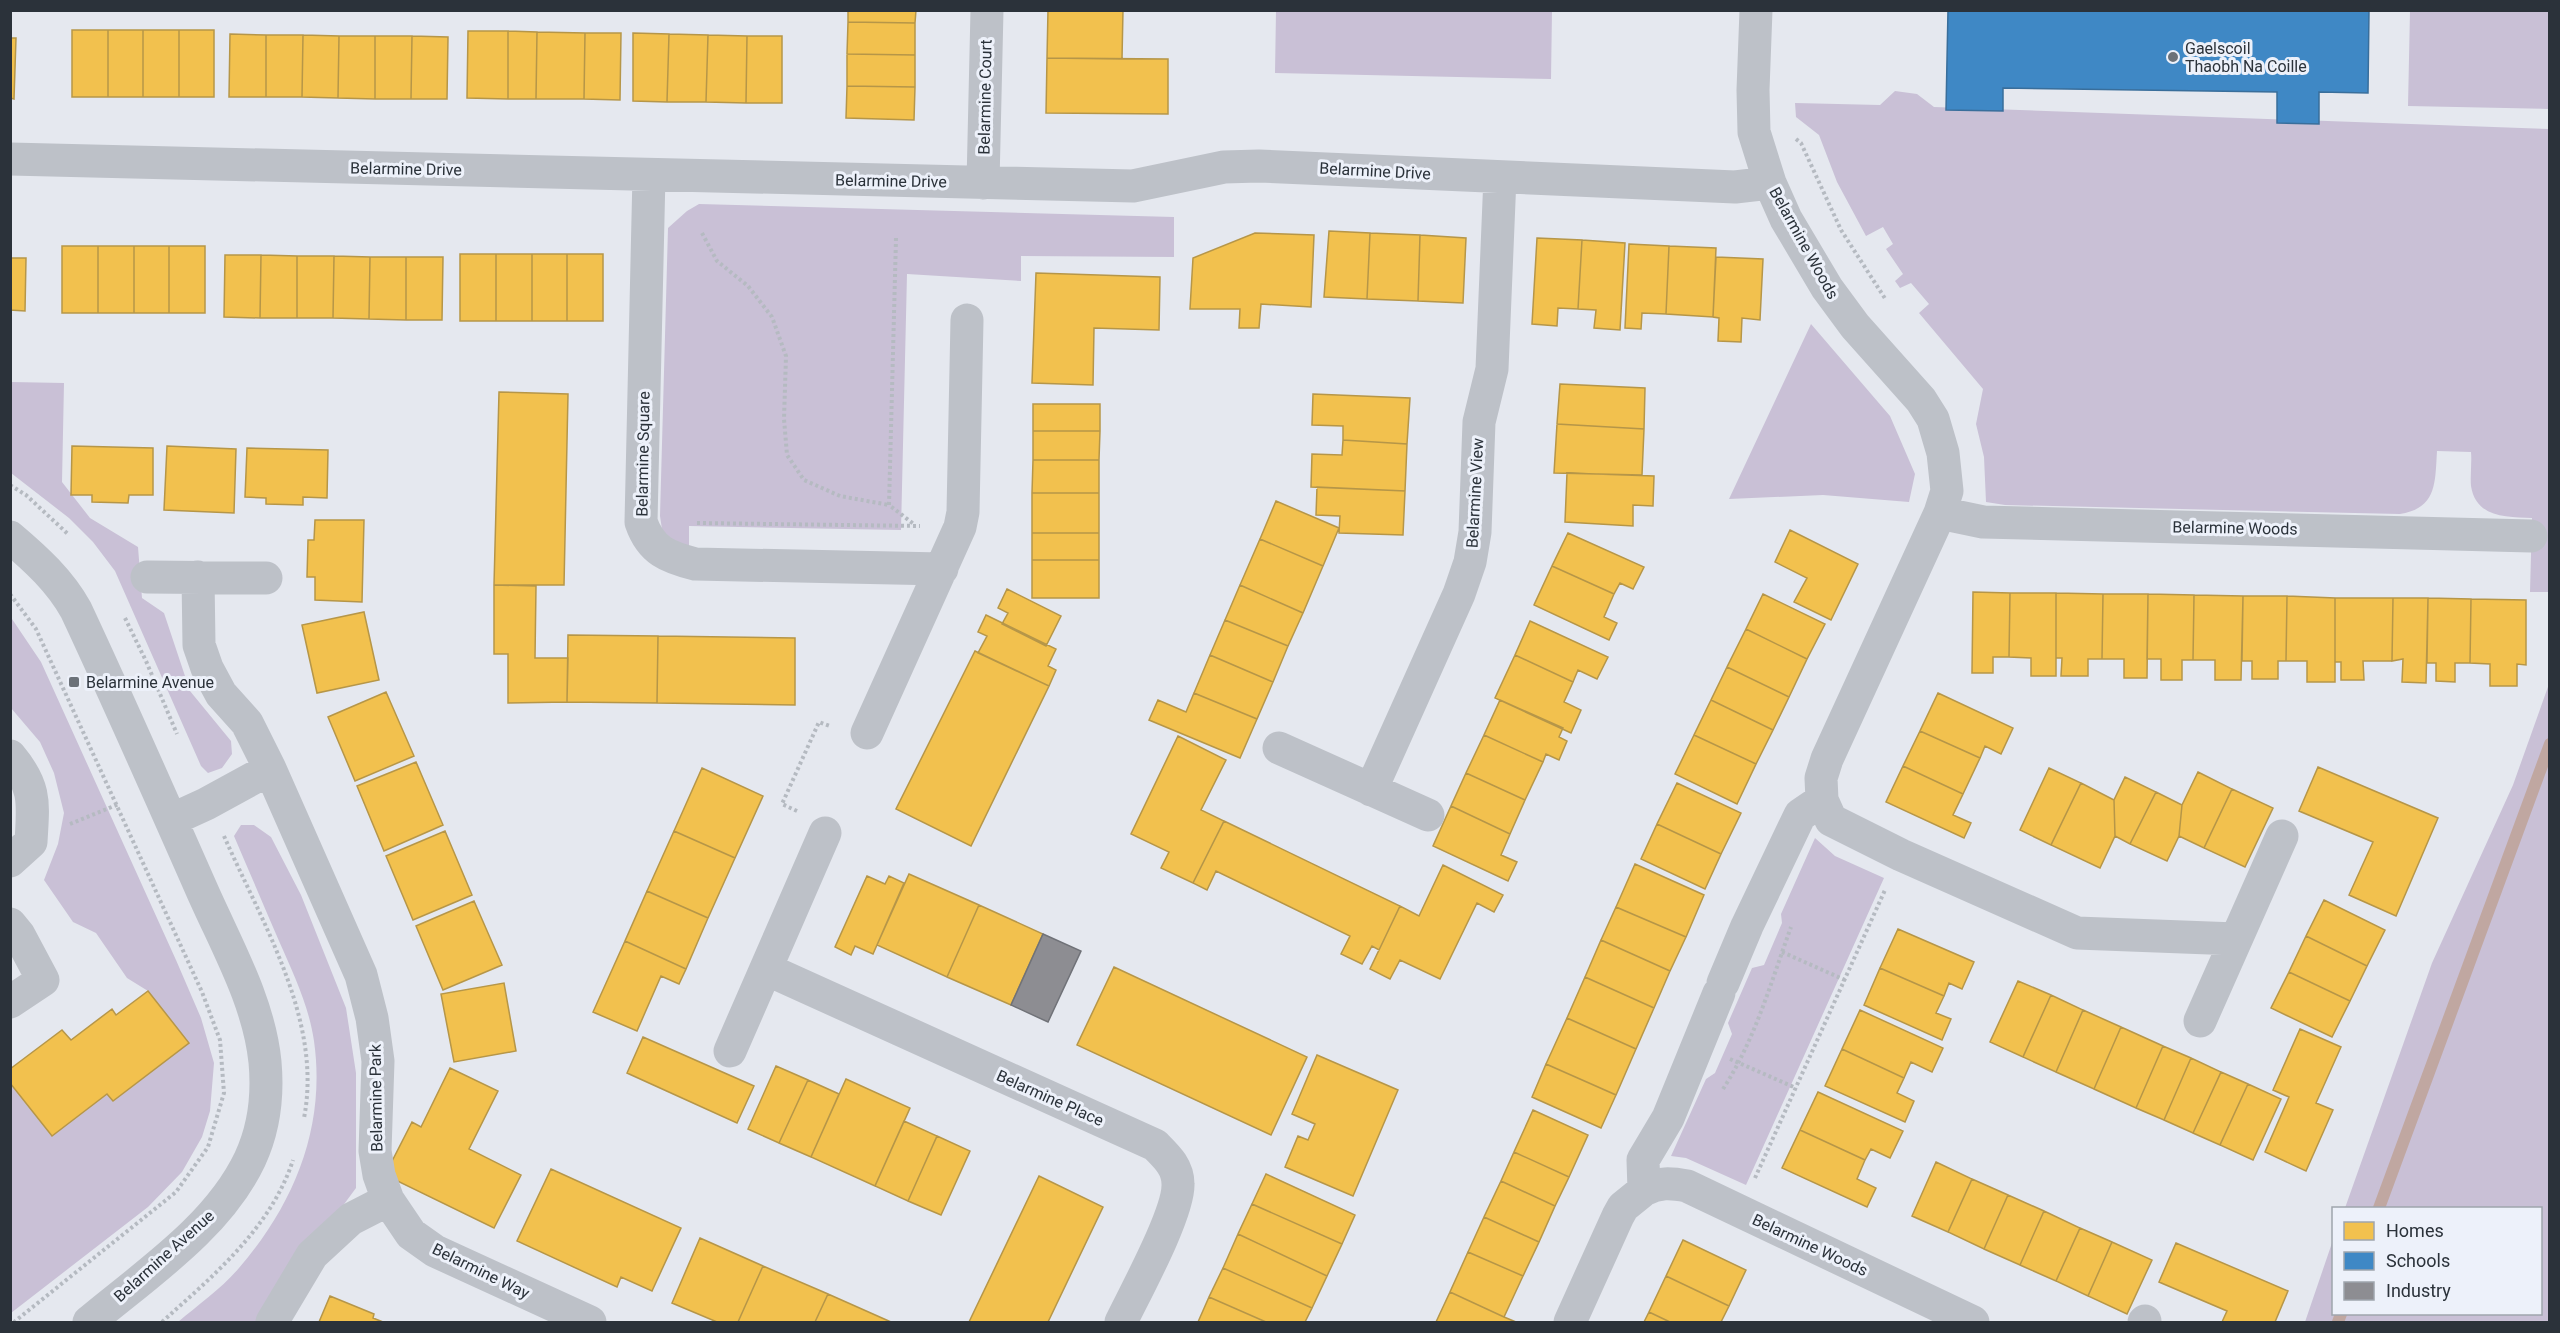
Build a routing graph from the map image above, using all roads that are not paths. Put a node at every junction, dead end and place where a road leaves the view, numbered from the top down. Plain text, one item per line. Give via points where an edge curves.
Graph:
1 (987, 10) edge
2 (1756, 10) edge
3 (10, 159) edge
4 (649, 175) junction
5 (1500, 177) junction
6 (983, 183) junction
7 (1770, 183) junction
8 (968, 320) dead end
9 (1940, 513) junction
10 (2531, 536) dead end
11 (11, 537) edge
12 (942, 569) junction
13 (147, 577) dead end
14 (198, 577) junction
15 (266, 578) dead end
16 (867, 733) road end
17 (1279, 748) dead end
18 (10, 756) edge
19 (270, 769) junction
20 (1371, 789) junction
21 (1822, 800) junction
22 (1428, 815) dead end
23 (171, 820) junction
24 (825, 833) road end
25 (2282, 836) dead end
26 (10, 861) edge
27 (10, 924) edge
28 (2236, 939) junction
29 (766, 969) junction
30 (10, 1002) edge
31 (2200, 1021) dead end
32 (730, 1051) dead end
33 (1644, 1190) junction
34 (388, 1200) junction
35 (89, 1323) edge
36 (272, 1323) edge
37 (590, 1323) edge
38 (1121, 1323) edge
39 (1570, 1323) edge
40 (1973, 1323) edge

1 - 6 street, Belarmine Court
2 - 7 street, Belarmine Woods via 1754,132
3 - 4 street, Belarmine Drive
4 - 6 street, Belarmine Drive
4 - 12 street, Belarmine Square via 641,522 645,533 670,558 695,564
5 - 6 street, Belarmine Drive via 1259,166 1224,167 1133,186
5 - 7 street, Belarmine Drive via 1735,187
5 - 20 street, Belarmine View via 1492,369 1479,422 1475,532 1470,562
7 - 9 street, Belarmine Woods via 1786,219 1827,288 1933,419 1943,453 1947,491
8 - 12 street via 960,527
9 - 10 street, Belarmine Woods via 1983,522
9 - 21 street, Belarmine Woods via 1827,759 1821,778
11 - 23 street, Belarmine Avenue via 65,591
12 - 16 street
13 - 14 street
14 - 15 street
14 - 19 street, Belarmine Park via 199,645 207,668 221,694 247,723
17 - 20 street
18 - 26 street via 20,767 34,800 32,842
19 - 23 street
19 - 34 street, Belarmine Park via 361,975 378,1061 375,1151
20 - 22 street
21 - 28 street via 1831,820 2077,933
21 - 33 street via 1800,815 1744,934 1668,1118 1643,1160
23 - 35 street, Belarmine Avenue via 248,996 265,1061 267,1097 261,1131 232,1191 213,1215
24 - 29 street
25 - 28 street
27 - 30 street via 43,980
28 - 31 street
29 - 32 street
29 - 38 street, Belarmine Place via 1155,1146 1172,1162 1178,1184 1173,1209
33 - 39 street, Belarmine Woods via 1623,1207
33 - 40 street, Belarmine Woods via 1655,1184 1687,1186
34 - 36 street via 351,1219 312,1255
34 - 37 street, Belarmine Way via 411,1234 435,1251

